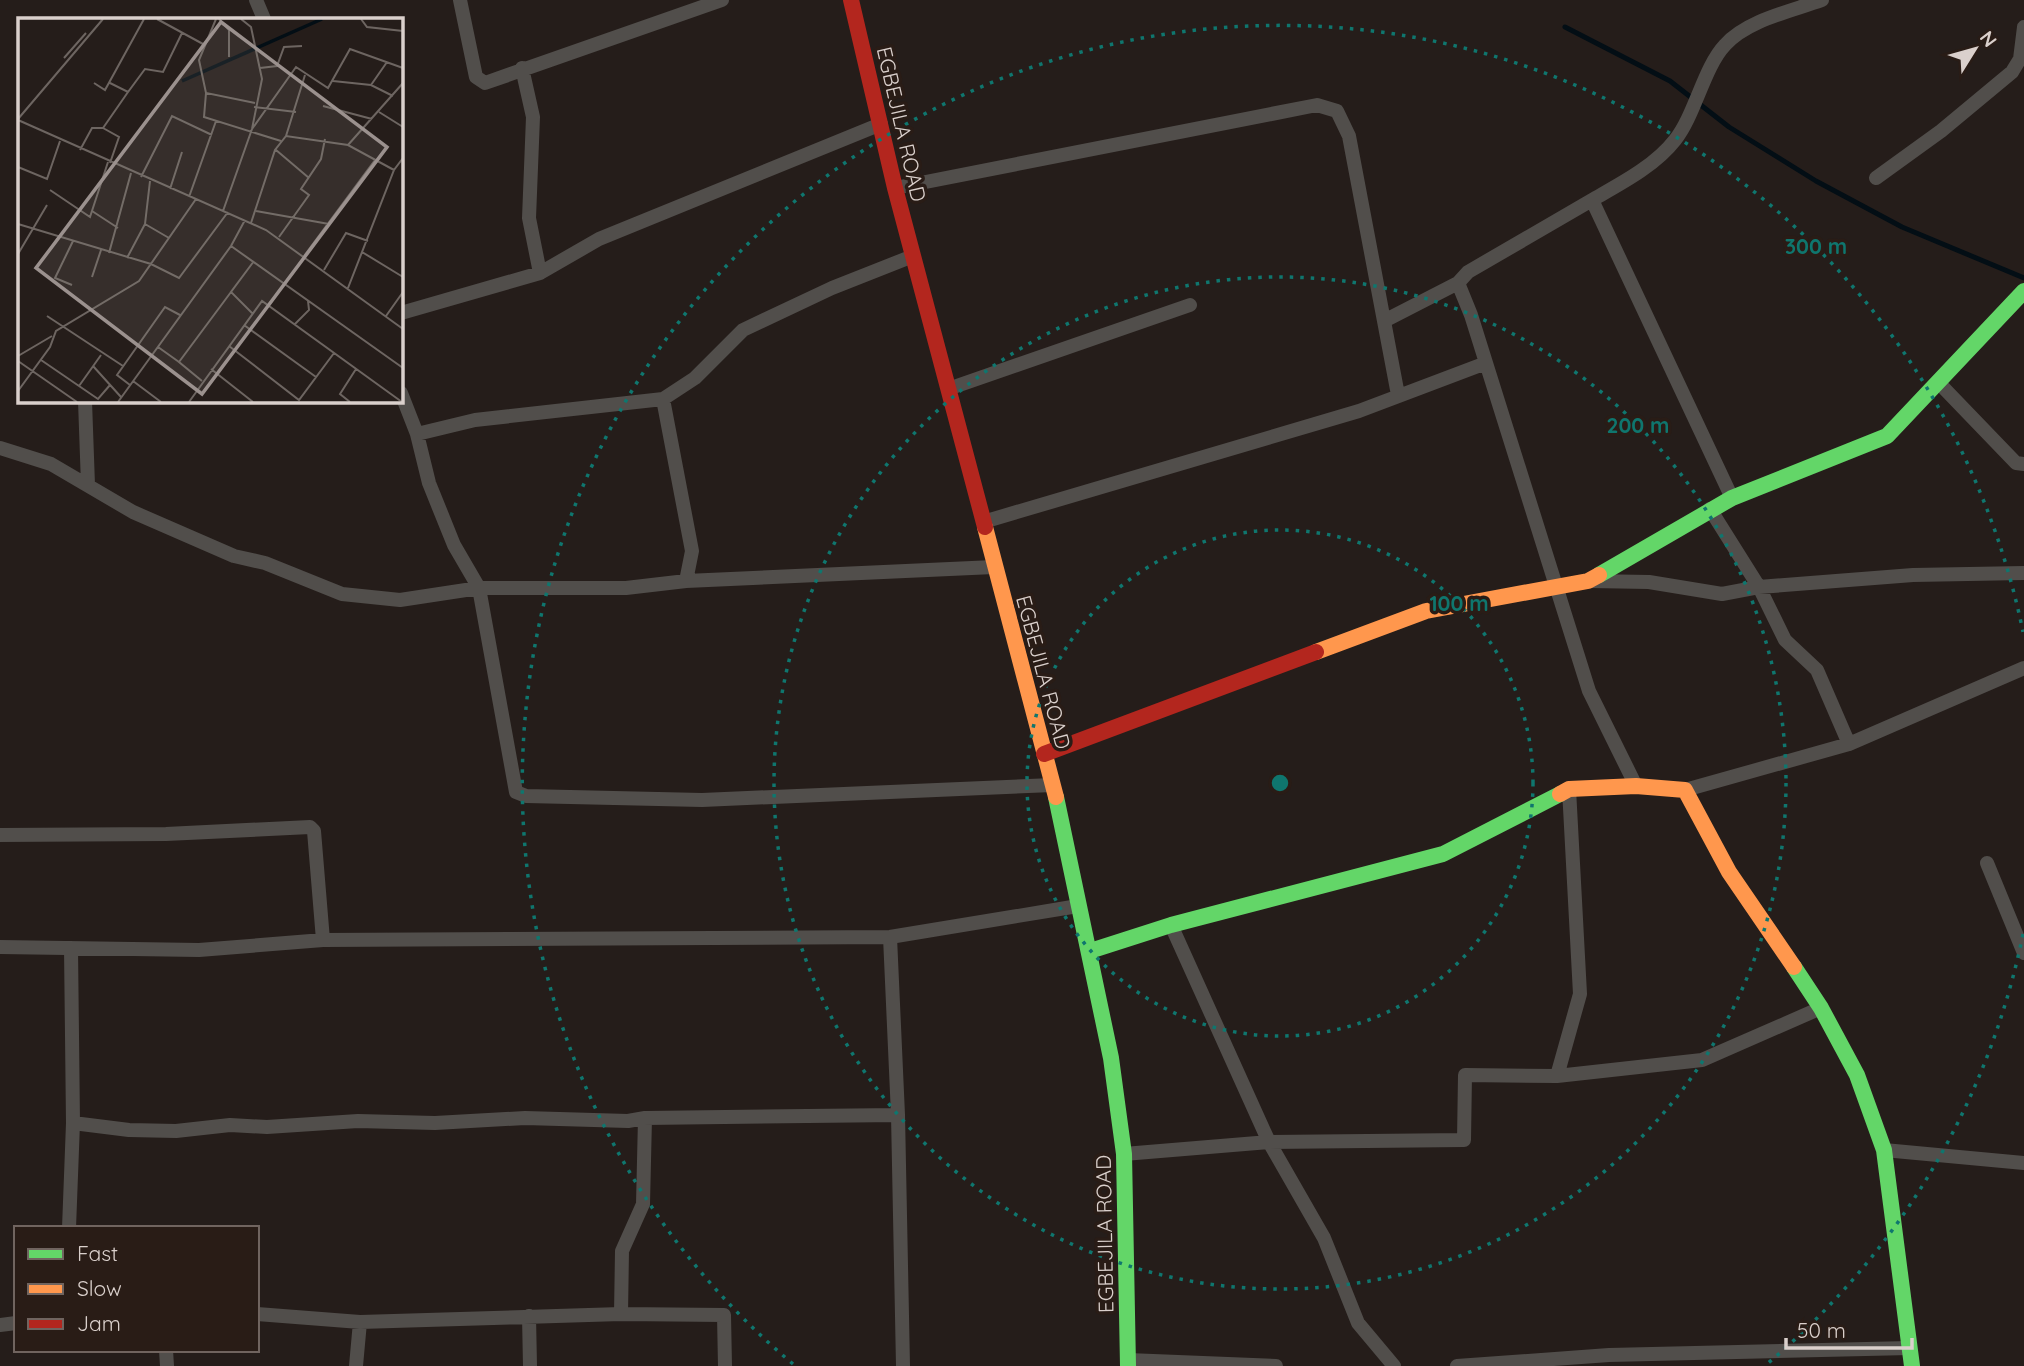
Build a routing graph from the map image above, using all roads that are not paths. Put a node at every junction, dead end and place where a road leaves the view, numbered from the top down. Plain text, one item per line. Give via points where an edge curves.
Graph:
1 (256, 0) edge
2 (460, 0) edge
3 (722, 0) edge
4 (851, 0) edge
5 (1822, 0) edge
6 (264, 18) edge
7 (2024, 27) edge
8 (522, 68) junction
9 (881, 124) junction
10 (1877, 178) dead end
11 (895, 188) junction
12 (1592, 200) junction
13 (913, 256) junction
14 (540, 273) junction
15 (1458, 283) junction
16 (2024, 291) edge
17 (1190, 305) dead end
18 (402, 313) edge
19 (1384, 321) junction
20 (1486, 363) junction
21 (1938, 382) junction
22 (947, 389) junction
23 (1398, 395) junction
24 (402, 396) edge
25 (663, 399) junction
26 (85, 402) edge
27 (416, 434) junction
28 (0, 448) edge
29 (2024, 464) edge
30 (88, 485) junction
31 (1732, 498) junction
32 (1710, 509) junction
33 (983, 522) junction
34 (994, 567) junction
35 (2024, 573) edge
36 (686, 581) junction
37 (1588, 581) junction
38 (1557, 585) junction
39 (1759, 587) junction
40 (479, 588) junction
41 (2024, 668) edge
42 (1849, 744) junction
43 (1044, 754) junction
44 (1053, 785) junction
45 (1636, 786) junction
46 (1569, 789) junction
47 (1685, 790) junction
48 (0, 835) edge
49 (1987, 863) dead end
50 (1078, 906) junction
51 (1171, 925) junction
52 (890, 937) junction
53 (323, 940) junction
54 (0, 947) edge
55 (71, 948) junction
56 (1090, 951) junction
57 (2024, 953) edge
58 (1821, 1008) junction
59 (1557, 1076) junction
60 (898, 1115) junction
61 (645, 1118) junction
62 (73, 1123) junction
63 (1269, 1142) junction
64 (1884, 1150) junction
65 (1125, 1154) junction
66 (2024, 1163) edge
67 (69, 1226) edge
68 (259, 1314) edge
69 (621, 1314) junction
70 (528, 1316) junction
71 (360, 1322) junction
72 (1910, 1348) junction
73 (1128, 1363) edge
74 (356, 1366) edge
75 (530, 1366) edge
76 (725, 1366) edge
77 (903, 1366) edge
78 (1276, 1366) edge
79 (1394, 1366) edge
80 (1457, 1366) edge
81 (1912, 1366) edge

1 - 6 street
2 - 8 street via 475,78 485,82
3 - 8 street
4 - 9 street, EGBEJILA ROAD
5 - 12 street via 1774,17 1724,45 1675,140 1621,184
7 - 10 street via 2020,59 2012,72
8 - 14 street via 533,117 529,218
9 - 11 street, EGBEJILA ROAD
9 - 14 street via 598,239
11 - 13 street, EGBEJILA ROAD
11 - 19 street via 1317,105 1337,111 1349,136
12 - 15 street via 1468,272
12 - 31 street
13 - 22 street, EGBEJILA ROAD
13 - 25 street via 743,330 695,378
14 - 18 street
15 - 19 street
15 - 20 street
16 - 21 street
17 - 22 street
19 - 23 street
20 - 23 street
20 - 38 street
21 - 29 street via 2016,463
21 - 31 street via 1887,436
22 - 33 street, EGBEJILA ROAD
23 - 33 street via 1359,411
24 - 27 street
25 - 27 street via 475,419
25 - 36 street via 692,551
26 - 30 street
27 - 40 street via 429,484 454,545
28 - 30 street via 51,464
30 - 40 street via 133,512 234,556 265,563 342,594 400,600
31 - 32 street
32 - 37 street
32 - 39 street
33 - 34 street, EGBEJILA ROAD
34 - 36 street
34 - 43 street, EGBEJILA ROAD
35 - 39 street via 1913,575
36 - 40 street via 626,588
37 - 38 street
37 - 39 street via 1649,582 1722,594
38 - 43 street via 1426,611
38 - 45 street via 1589,691
39 - 42 street via 1785,640 1816,670
40 - 44 street via 516,792 526,796 702,800
41 - 42 street
42 - 47 street
43 - 44 street, EGBEJILA ROAD
44 - 50 street, EGBEJILA ROAD
45 - 46 street
45 - 47 street
46 - 51 street via 1443,854
46 - 59 street via 1580,994
47 - 58 street via 1729,872
48 - 53 street via 310,827 314,831
49 - 57 street
50 - 52 street
50 - 56 street, EGBEJILA ROAD
51 - 56 street
51 - 63 street
52 - 53 street
52 - 60 street
53 - 55 street via 199,950
54 - 55 street
55 - 62 street
56 - 65 street, EGBEJILA ROAD
58 - 59 street via 1702,1060
58 - 64 street via 1857,1075
59 - 63 street via 1465,1075 1464,1140
60 - 61 street
60 - 77 street
61 - 62 street via 358,1121 176,1131
61 - 69 street via 643,1204 622,1251
62 - 67 street
63 - 65 street
63 - 79 street via 1324,1238 1358,1323
64 - 66 street
64 - 72 street
65 - 73 street, EGBEJILA ROAD
68 - 71 street
69 - 70 street
69 - 76 street via 724,1315
70 - 71 street
70 - 75 street
71 - 74 street
72 - 80 street via 1609,1355
72 - 81 street
73 - 78 street

